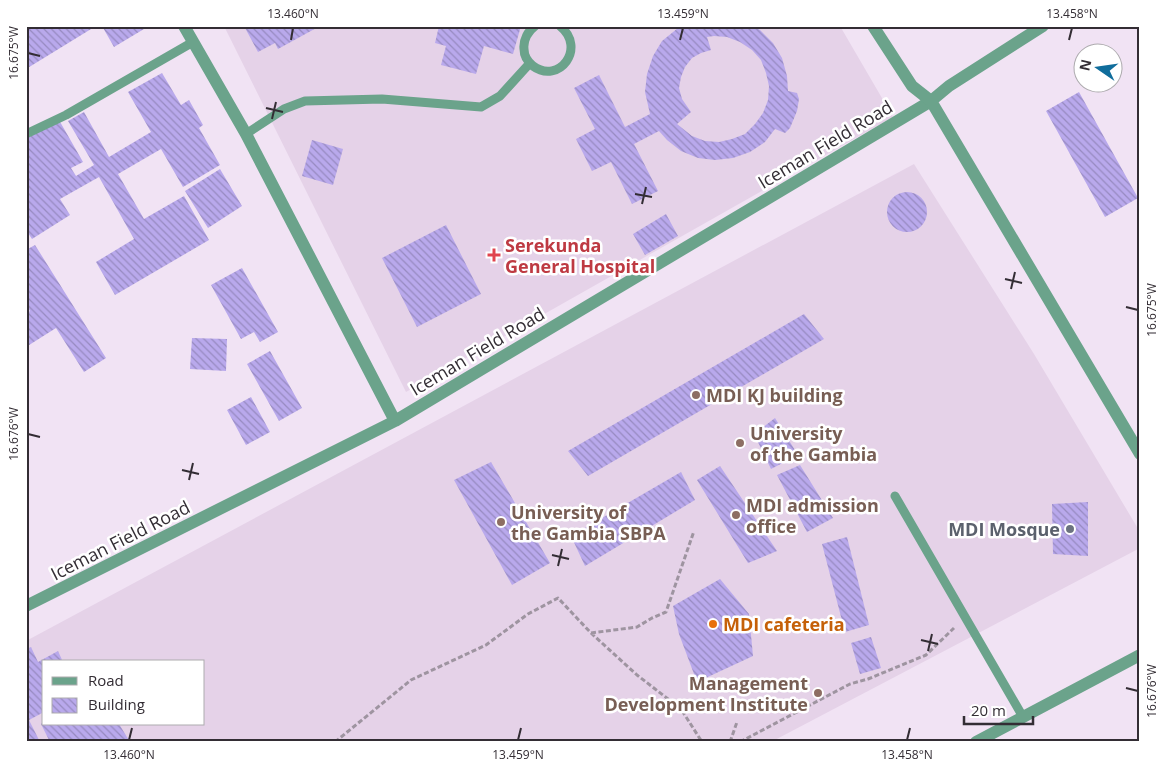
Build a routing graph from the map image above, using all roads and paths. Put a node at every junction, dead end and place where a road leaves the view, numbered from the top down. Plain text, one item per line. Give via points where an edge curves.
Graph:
1 (184, 26) edge
2 (535, 26) edge
3 (560, 26) edge
4 (873, 26) edge
5 (1043, 26) edge
6 (193, 42) junction
7 (530, 63) junction
8 (931, 101) junction
9 (26, 134) edge
10 (246, 134) junction
11 (395, 421) junction
12 (1140, 454) edge
13 (894, 496) dead end
14 (694, 531) dead end
15 (26, 606) edge
16 (965, 617) junction
17 (591, 633) junction
18 (1140, 656) edge
19 (1023, 717) junction
20 (737, 722) dead end
21 (335, 742) edge
22 (702, 742) edge
23 (730, 742) edge
24 (740, 742) edge
25 (976, 742) edge

1 - 6 street
2 - 7 lane via 524,42
3 - 7 lane via 570,37 569,59 558,69 550,71 543,71
4 - 8 street via 912,86
5 - 8 street, Iceman Field Road
6 - 9 lane via 66,115
6 - 10 street
7 - 10 lane via 500,96 481,107 382,99 305,101 284,109
8 - 11 street, Iceman Field Road
8 - 12 street
10 - 11 street
11 - 15 street, Iceman Field Road
13 - 16 lane
14 - 17 path via 666,612 637,627
16 - 19 lane
16 - 24 path via 926,655 850,684
17 - 21 path via 558,598 528,614 486,645 411,680
17 - 22 path via 681,709
18 - 19 street
19 - 25 street
20 - 23 path

